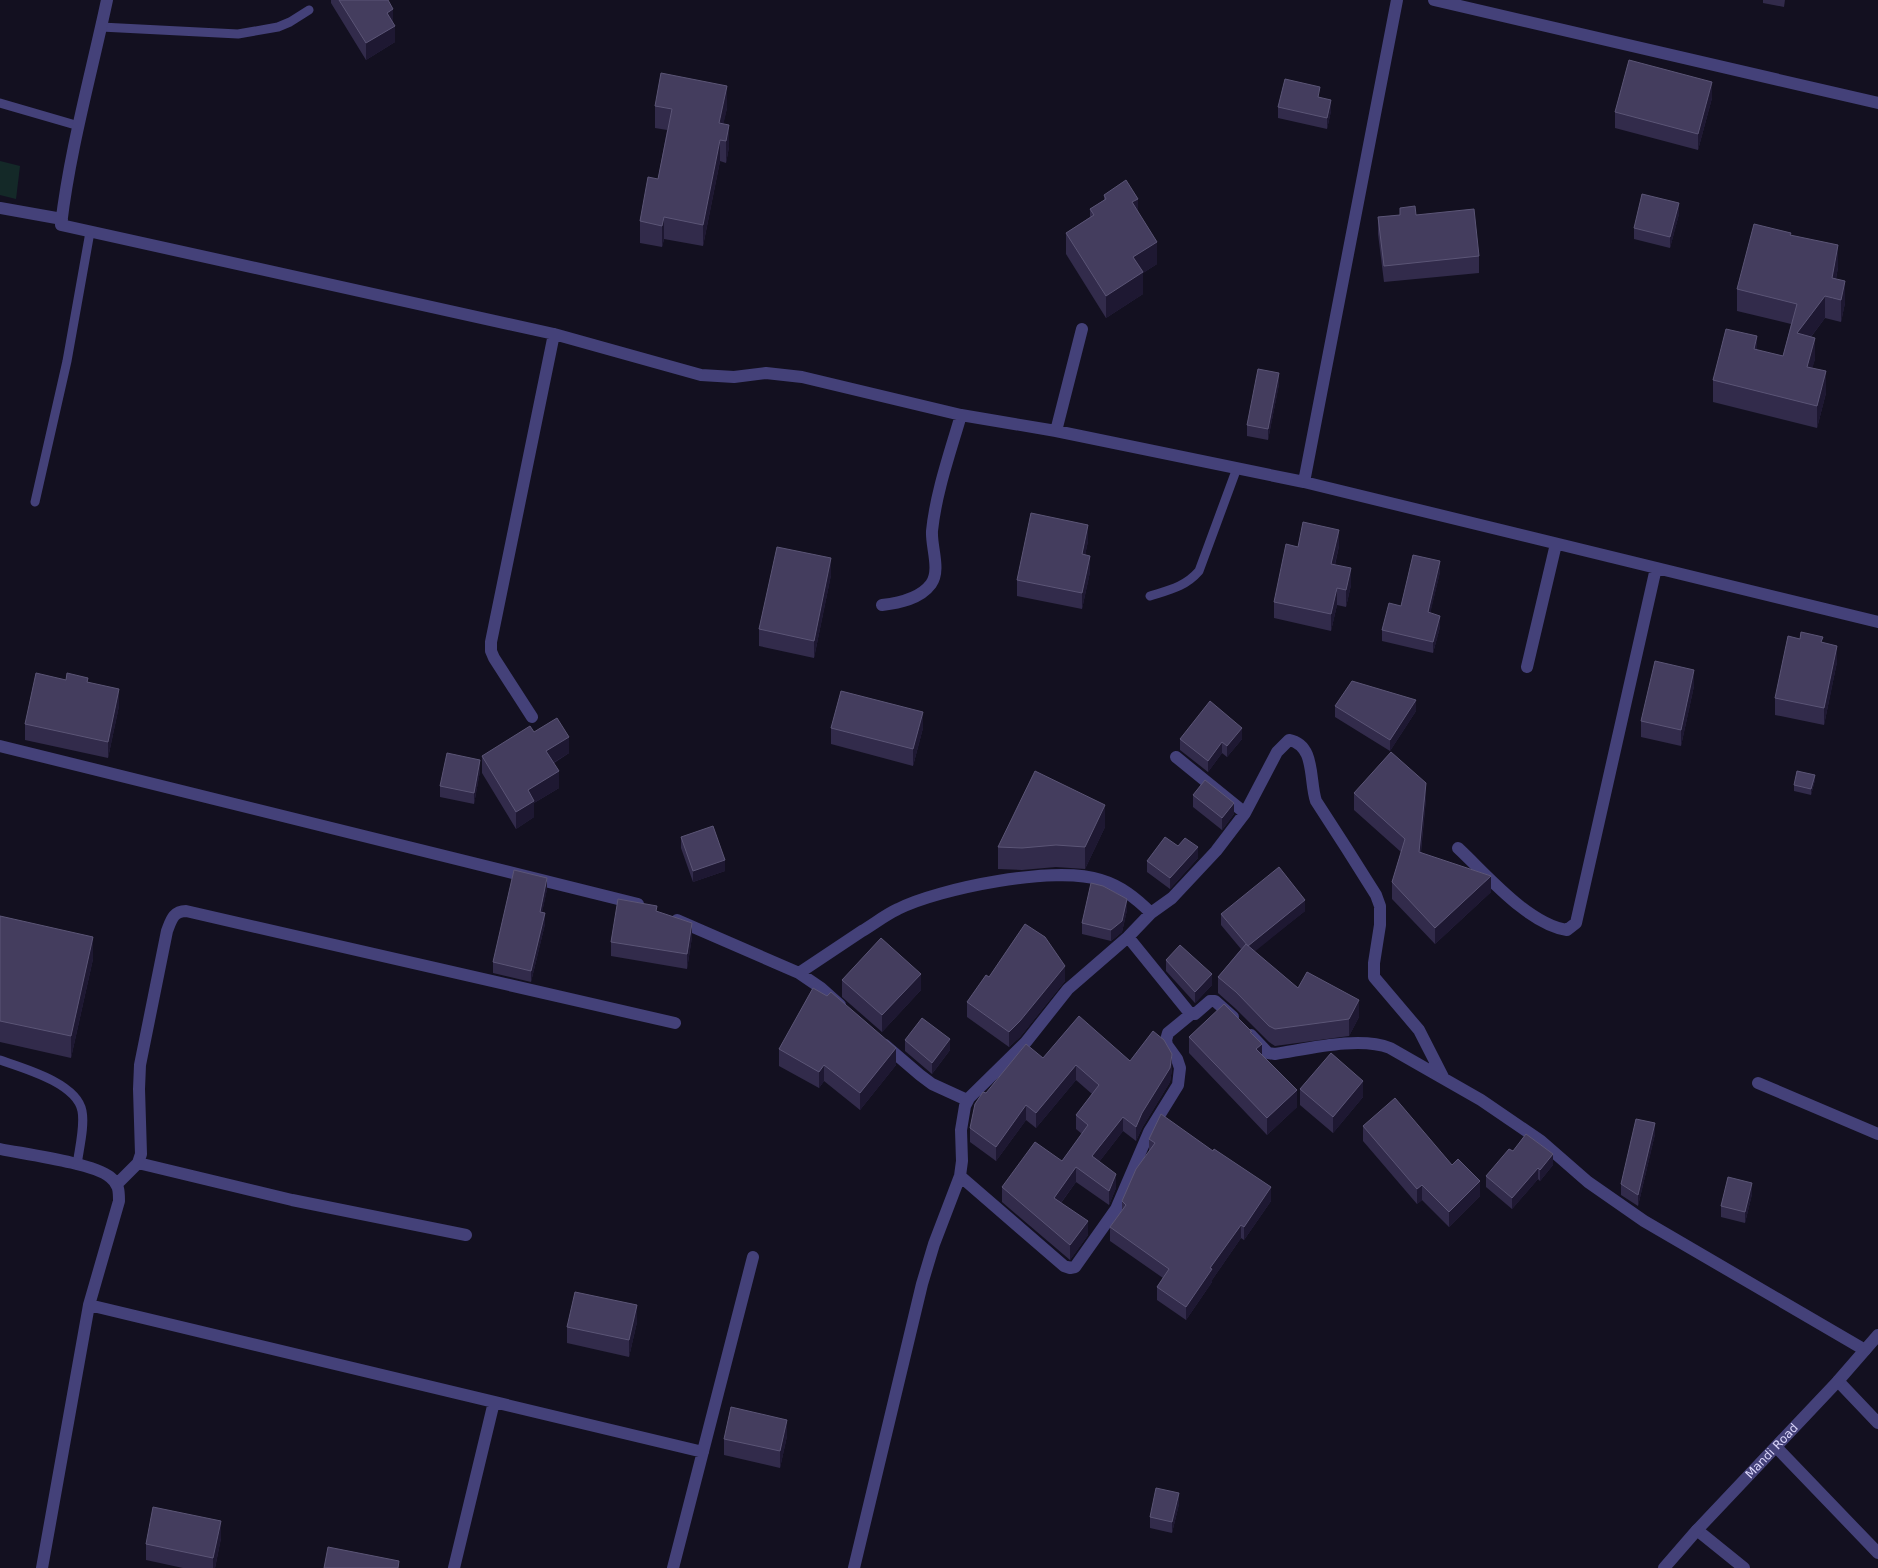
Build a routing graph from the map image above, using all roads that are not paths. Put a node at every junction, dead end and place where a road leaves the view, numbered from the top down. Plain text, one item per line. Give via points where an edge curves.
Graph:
1 (107, 0) edge
2 (1397, 0) edge
3 (1434, 0) edge
4 (309, 10) dead end
5 (101, 27) junction
6 (0, 103) edge
7 (1878, 103) edge
8 (79, 126) junction
9 (0, 208) edge
10 (62, 219) junction
11 (90, 232) junction
12 (1082, 329) dead end
13 (554, 334) junction
14 (960, 415) junction
15 (1056, 430) junction
16 (1237, 468) junction
17 (1304, 482) junction
18 (35, 502) dead end
19 (1556, 544) junction
20 (1656, 568) junction
21 (1150, 596) dead end
22 (882, 605) dead end
23 (1878, 622) edge
24 (1527, 667) dead end
25 (532, 717) dead end
26 (0, 746) edge
27 (1176, 757) dead end
28 (1245, 814) junction
29 (1458, 848) dead end
30 (649, 908) edge
31 (1151, 913) junction
32 (666, 915) edge
33 (1128, 937) junction
34 (799, 973) junction
35 (850, 1014) edge
36 (1192, 1014) junction
37 (675, 1023) dead end
38 (879, 1040) edge
39 (0, 1060) edge
40 (1444, 1079) junction
41 (1758, 1083) dead end
42 (967, 1100) junction
43 (1878, 1134) edge
44 (0, 1148) edge
45 (138, 1163) junction
46 (77, 1164) junction
47 (960, 1176) junction
48 (117, 1184) junction
49 (466, 1235) dead end
50 (752, 1257) dead end
51 (89, 1305) junction
52 (1878, 1335) edge
53 (1865, 1350) junction
54 (1838, 1381) junction
55 (494, 1402) junction
56 (1878, 1423) edge
57 (1777, 1448) junction
58 (703, 1452) junction
59 (1697, 1530) junction
60 (1878, 1553) edge
61 (42, 1568) edge
62 (454, 1568) edge
63 (673, 1568) edge
64 (854, 1568) edge
65 (1664, 1568) edge
66 (1744, 1568) edge

1 - 5 street
2 - 17 street
3 - 7 street
4 - 5 lane via 278,27 238,34
5 - 8 street
6 - 8 lane
8 - 10 street
9 - 10 street
10 - 11 street via 61,226
11 - 13 street
11 - 18 lane
12 - 15 street
13 - 14 street via 701,375 781,373
13 - 25 street via 491,642 494,658
14 - 15 street
14 - 22 street via 935,512 932,533 934,579 910,599
15 - 16 street
16 - 17 street
16 - 21 lane via 1199,572 1181,586
17 - 19 street
19 - 20 street
19 - 24 street
20 - 23 street
20 - 29 street via 1576,923 1567,930 1542,922 1515,902
26 - 30 street
27 - 28 street
28 - 31 street via 1172,898
28 - 40 street via 1277,752 1289,740 1296,741 1309,759 1313,793 1319,808 1348,848 1380,906 1374,977 1420,1030
31 - 33 street
31 - 34 street via 1117,886 1084,876 992,882 918,900 895,910
32 - 34 street
33 - 36 street
33 - 42 street via 1068,989 1026,1042
34 - 35 street
36 - 40 street via 1210,1001 1217,1002 1264,1050 1273,1054 1371,1042 1390,1048
36 - 47 street via 1168,1033 1166,1040 1180,1068 1178,1085 1149,1132 1116,1209 1075,1267 1064,1266
37 - 45 street via 180,911 175,913 167,931 140,1065 142,1143
38 - 42 street via 920,1076
39 - 46 lane via 41,1074 80,1102 83,1119
40 - 53 street via 1541,1141 1588,1182 1636,1216
41 - 43 street
42 - 47 street via 961,1130
44 - 46 street
45 - 48 street
45 - 49 street via 292,1200
46 - 48 street via 102,1172
47 - 64 street via 922,1284
48 - 51 street via 119,1201
50 - 58 street
51 - 55 street
51 - 61 street
52 - 53 street, Mandi Road
53 - 54 street, Mandi Road
54 - 56 street
54 - 57 street, Mandi Road
55 - 58 street
55 - 62 street
57 - 59 street, Mandi Road
57 - 60 street
58 - 63 street
59 - 65 street, Mandi Road
59 - 66 street

